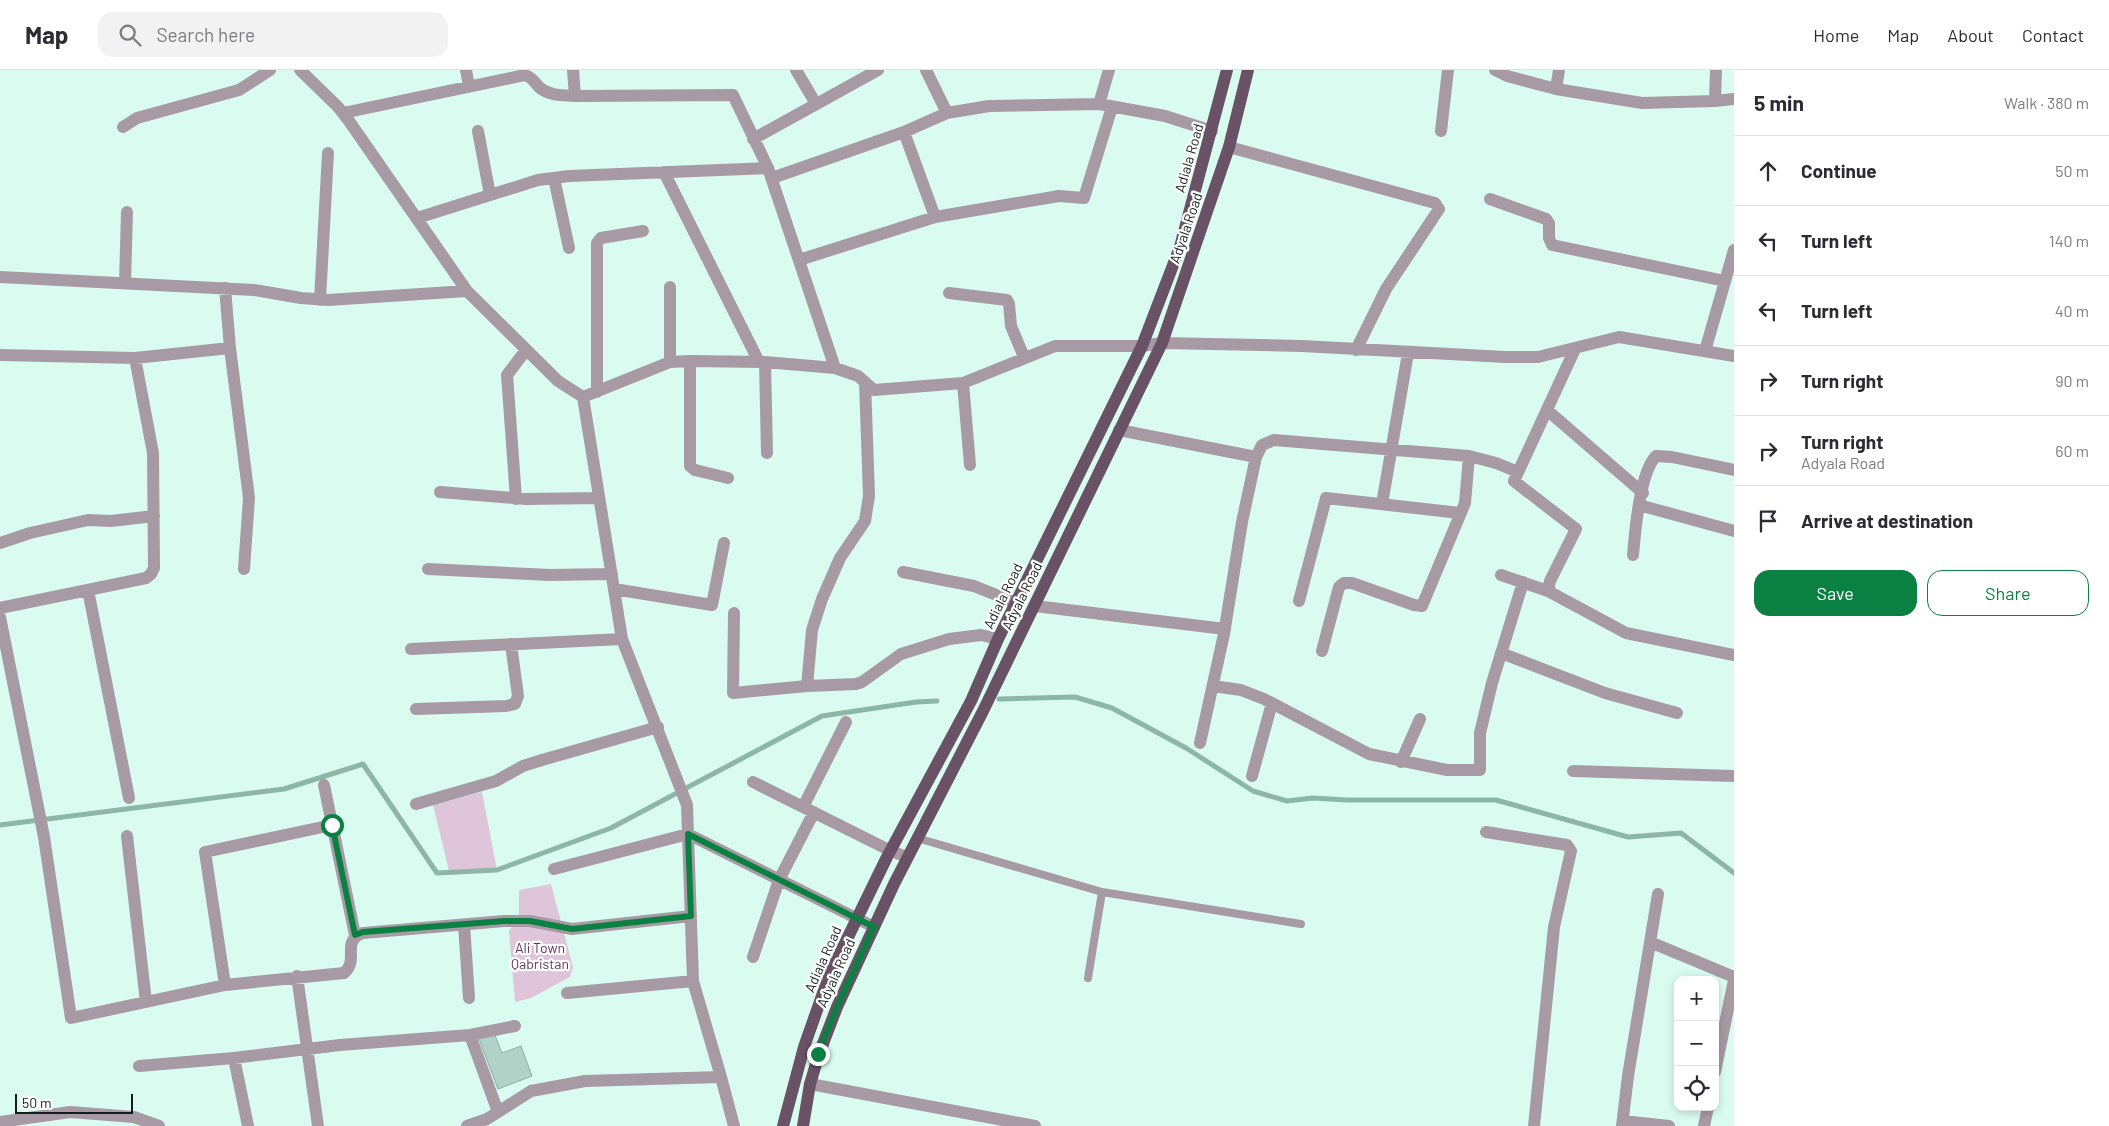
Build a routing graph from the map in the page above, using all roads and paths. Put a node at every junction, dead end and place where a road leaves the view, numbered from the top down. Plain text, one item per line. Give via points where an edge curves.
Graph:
1 (270, 70) edge
2 (300, 70) edge
3 (466, 70) edge
4 (573, 70) edge
5 (796, 70) edge
6 (878, 70) edge
7 (926, 70) edge
8 (1109, 70) edge
9 (1227, 70) edge
10 (1248, 70) edge
11 (1448, 70) edge
12 (1495, 70) edge
13 (1559, 70) edge
14 (1716, 70) edge
15 (469, 86) junction
16 (1556, 89) junction
17 (575, 96) junction
18 (1734, 99) edge
19 (1715, 101) junction
20 (816, 104) junction
21 (1106, 106) junction
22 (948, 112) junction
23 (343, 113) junction
24 (122, 127) dead end
25 (478, 131) dead end
26 (1212, 131) junction
27 (1441, 131) dead end
28 (904, 132) junction
29 (754, 139) junction
30 (1229, 147) junction
31 (328, 154) dead end
32 (664, 172) junction
33 (770, 173) junction
34 (554, 178) junction
35 (490, 195) junction
36 (1490, 198) dead end
37 (127, 212) dead end
38 (935, 217) junction
39 (416, 218) junction
40 (643, 231) dead end
41 (569, 248) dead end
42 (1734, 250) edge
43 (799, 260) junction
44 (0, 277) edge
45 (1725, 281) junction
46 (125, 283) junction
47 (670, 287) dead end
48 (225, 288) junction
49 (467, 291) junction
50 (949, 293) dead end
51 (320, 300) junction
52 (1162, 344) junction
53 (1142, 346) junction
54 (230, 348) junction
55 (1575, 349) junction
56 (526, 350) junction
57 (1356, 350) junction
58 (1705, 351) junction
59 (1408, 353) junction
60 (0, 355) edge
61 (1734, 356) edge
62 (1024, 357) junction
63 (135, 358) junction
64 (690, 361) junction
65 (670, 362) junction
66 (762, 362) junction
67 (835, 368) junction
68 (865, 382) junction
69 (963, 383) junction
70 (597, 392) junction
71 (584, 397) junction
72 (1547, 410) junction
73 (1119, 430) junction
74 (1391, 450) junction
75 (767, 453) dead end
76 (1469, 456) junction
77 (1256, 457) junction
78 (970, 466) dead end
79 (1734, 470) edge
80 (1518, 472) junction
81 (728, 478) dead end
82 (440, 492) dead end
83 (516, 498) junction
84 (599, 498) junction
85 (1641, 499) junction
86 (1382, 504) junction
87 (1460, 513) junction
88 (154, 516) junction
89 (1734, 530) edge
90 (0, 543) edge
91 (724, 543) dead end
92 (1632, 555) dead end
93 (244, 570) dead end
94 (428, 570) dead end
95 (903, 572) dead end
96 (612, 574) junction
97 (1501, 575) dead end
98 (1523, 582) junction
99 (614, 589) junction
100 (88, 590) junction
101 (1548, 591) junction
102 (1299, 601) dead end
103 (1016, 603) junction
104 (1035, 606) junction
105 (0, 608) edge
106 (734, 614) dead end
107 (0, 617) edge
108 (1225, 629) junction
109 (622, 639) junction
110 (998, 639) junction
111 (511, 644) junction
112 (411, 649) dead end
113 (1322, 650) dead end
114 (1501, 653) junction
115 (1734, 655) edge
116 (807, 686) junction
117 (1213, 686) junction
118 (1272, 703) junction
119 (416, 709) dead end
120 (1677, 713) dead end
121 (1420, 719) dead end
122 (846, 722) dead end
123 (658, 727) junction
124 (1200, 743) dead end
125 (1401, 762) junction
126 (1572, 771) dead end
127 (1252, 776) dead end
128 (1734, 776) edge
129 (753, 782) dead end
130 (324, 785) dead end
131 (129, 798) dead end
132 (416, 804) dead end
133 (808, 810) junction
134 (332, 825) junction
135 (1486, 832) dead end
136 (688, 834) junction
137 (127, 836) dead end
138 (917, 838) junction
139 (890, 851) junction
140 (907, 857) junction
141 (554, 869) dead end
142 (780, 880) junction
143 (1102, 892) junction
144 (1658, 894) dead end
145 (691, 916) junction
146 (857, 919) junction
147 (1301, 924) dead end
148 (464, 925) junction
149 (874, 927) junction
150 (355, 935) junction
151 (1650, 942) junction
152 (753, 957) dead end
153 (297, 976) junction
154 (1088, 978) dead end
155 (1734, 979) edge
156 (693, 981) junction
157 (225, 985) junction
158 (567, 993) dead end
159 (469, 998) dead end
160 (146, 1002) junction
161 (514, 1026) dead end
162 (470, 1036) junction
163 (306, 1049) junction
164 (234, 1058) junction
165 (139, 1066) dead end
166 (1716, 1066) edge
167 (721, 1077) junction
168 (810, 1084) junction
169 (1707, 1111) edge
170 (498, 1112) junction
171 (0, 1122) edge
172 (1622, 1124) edge
173 (159, 1126) edge
174 (248, 1126) edge
175 (318, 1126) edge
176 (467, 1126) edge
177 (734, 1126) edge
178 (784, 1126) edge
179 (803, 1126) edge
180 (1035, 1126) edge
181 (1534, 1126) edge
182 (1669, 1126) edge
183 (1704, 1126) edge

1 - 24 street via 239,90 137,118
2 - 23 street
3 - 15 street
4 - 17 street
5 - 20 street
6 - 20 street
7 - 22 street
8 - 21 street
9 - 26 main road, Adiala Road
10 - 30 main road, Adyala Road
11 - 27 street
12 - 16 street
13 - 16 street
14 - 19 street
15 - 17 street via 525,75 552,94
15 - 23 street
16 - 19 street via 1642,103
17 - 29 street via 733,95
18 - 19 street
20 - 29 street
21 - 22 street via 989,106
21 - 26 street via 1165,116
21 - 38 street via 1084,198 1059,196
22 - 28 street
23 - 39 street
25 - 35 street
26 - 53 main road, Adiala Road via 1180,247
28 - 33 street
28 - 38 street
29 - 33 street
30 - 52 main road, Adyala Road
30 - 57 street via 1435,203 1439,209 1386,289
31 - 51 street
32 - 33 street
32 - 34 street
32 - 66 street
33 - 43 street
34 - 35 street
34 - 41 street
35 - 39 street
36 - 45 street via 1546,219 1552,245
37 - 46 street
38 - 43 street
39 - 49 street
40 - 70 street via 601,238 597,243
42 - 45 street
43 - 67 street
44 - 46 street
45 - 58 street
46 - 48 street
47 - 65 street
48 - 51 street
48 - 54 street
49 - 51 street
49 - 56 street
50 - 62 street via 1007,300 1011,326
52 - 53 street
52 - 57 street
52 - 73 main road, Adyala Road
53 - 62 street via 1055,346
53 - 103 main road, Adiala Road
54 - 63 street
54 - 93 street via 249,498
55 - 58 street via 1619,338
55 - 59 street via 1538,356
55 - 72 street
56 - 71 street via 558,381
56 - 83 street via 507,375
57 - 59 street
58 - 61 street
59 - 74 street
60 - 63 street
62 - 69 street
63 - 88 street via 153,453
64 - 65 street
64 - 66 street
64 - 81 street via 690,466
65 - 70 street
66 - 67 street
66 - 75 street
67 - 68 street
68 - 69 street via 874,390
68 - 116 street via 869,496 866,522 840,558 822,599 812,630
69 - 78 street
70 - 71 street
71 - 84 street
72 - 80 street
72 - 85 street
73 - 77 street
73 - 104 main road, Adyala Road
74 - 76 street
74 - 77 street via 1274,440 1262,445
74 - 86 street
76 - 80 street
76 - 87 street
77 - 108 street
79 - 85 street via 1656,456 1651,462
80 - 101 street via 1516,483 1576,529
82 - 83 street
83 - 84 street
84 - 96 street
85 - 89 street
85 - 92 street
86 - 87 street
86 - 102 street via 1326,498
87 - 113 street via 1422,606 1344,583 1339,587
88 - 90 street via 88,520
88 - 100 street via 154,568 151,574 146,578
91 - 99 street via 712,605
94 - 96 street via 550,576
95 - 103 street via 974,586
96 - 99 street
97 - 98 street
98 - 101 street
98 - 114 street
99 - 109 street
100 - 105 street
100 - 131 street
101 - 115 street via 1626,633
103 - 110 main road, Adiala Road
104 - 108 street
104 - 138 main road, Adyala Road
106 - 116 street via 732,693
107 - 160 street via 44,837 71,1018
108 - 117 street
109 - 111 street
109 - 123 street
110 - 116 street via 981,635 949,639 901,654 856,684
110 - 139 main road, Adiala Road via 971,701
111 - 112 street
111 - 119 street via 518,696 515,704
114 - 120 street via 1605,693
114 - 125 street via 1480,733 1480,770 1447,770
117 - 118 street via 1241,690
117 - 124 street
118 - 125 street via 1369,754
118 - 127 street
121 - 125 street
122 - 133 street
123 - 132 street via 523,766 496,781
123 - 136 street via 687,804
126 - 128 street
129 - 133 street
130 - 134 street
133 - 139 street
133 - 142 street
134 - 150 street
134 - 157 street via 205,852
135 - 181 street via 1567,846 1571,852 1554,927
136 - 141 street
136 - 142 street
136 - 145 street
137 - 160 street
138 - 140 main road, Adyala Road
138 - 143 lane
139 - 140 street
139 - 146 main road, Adiala Road
140 - 149 main road, Adyala Road
142 - 146 street
142 - 152 street
143 - 147 lane
143 - 154 lane
144 - 151 street
145 - 148 street via 572,929 530,921
145 - 156 street
146 - 149 street
146 - 178 main road, Adiala Road via 829,976 804,1047
148 - 150 street
148 - 159 street
149 - 168 main road, Adyala Road via 837,1007
150 - 153 street via 351,941 352,960 344,973
151 - 155 street
151 - 172 street
153 - 157 street
153 - 163 street
155 - 166 street
156 - 158 street
156 - 167 street
157 - 160 street
161 - 162 street
162 - 163 street
162 - 170 street
163 - 164 street
163 - 175 street
164 - 165 street
164 - 174 street
167 - 170 street via 585,1081 531,1091
167 - 177 street
168 - 179 main road, Adyala Road
168 - 180 street
169 - 183 street
170 - 176 street
171 - 173 street via 70,1112 134,1117
172 - 182 street

